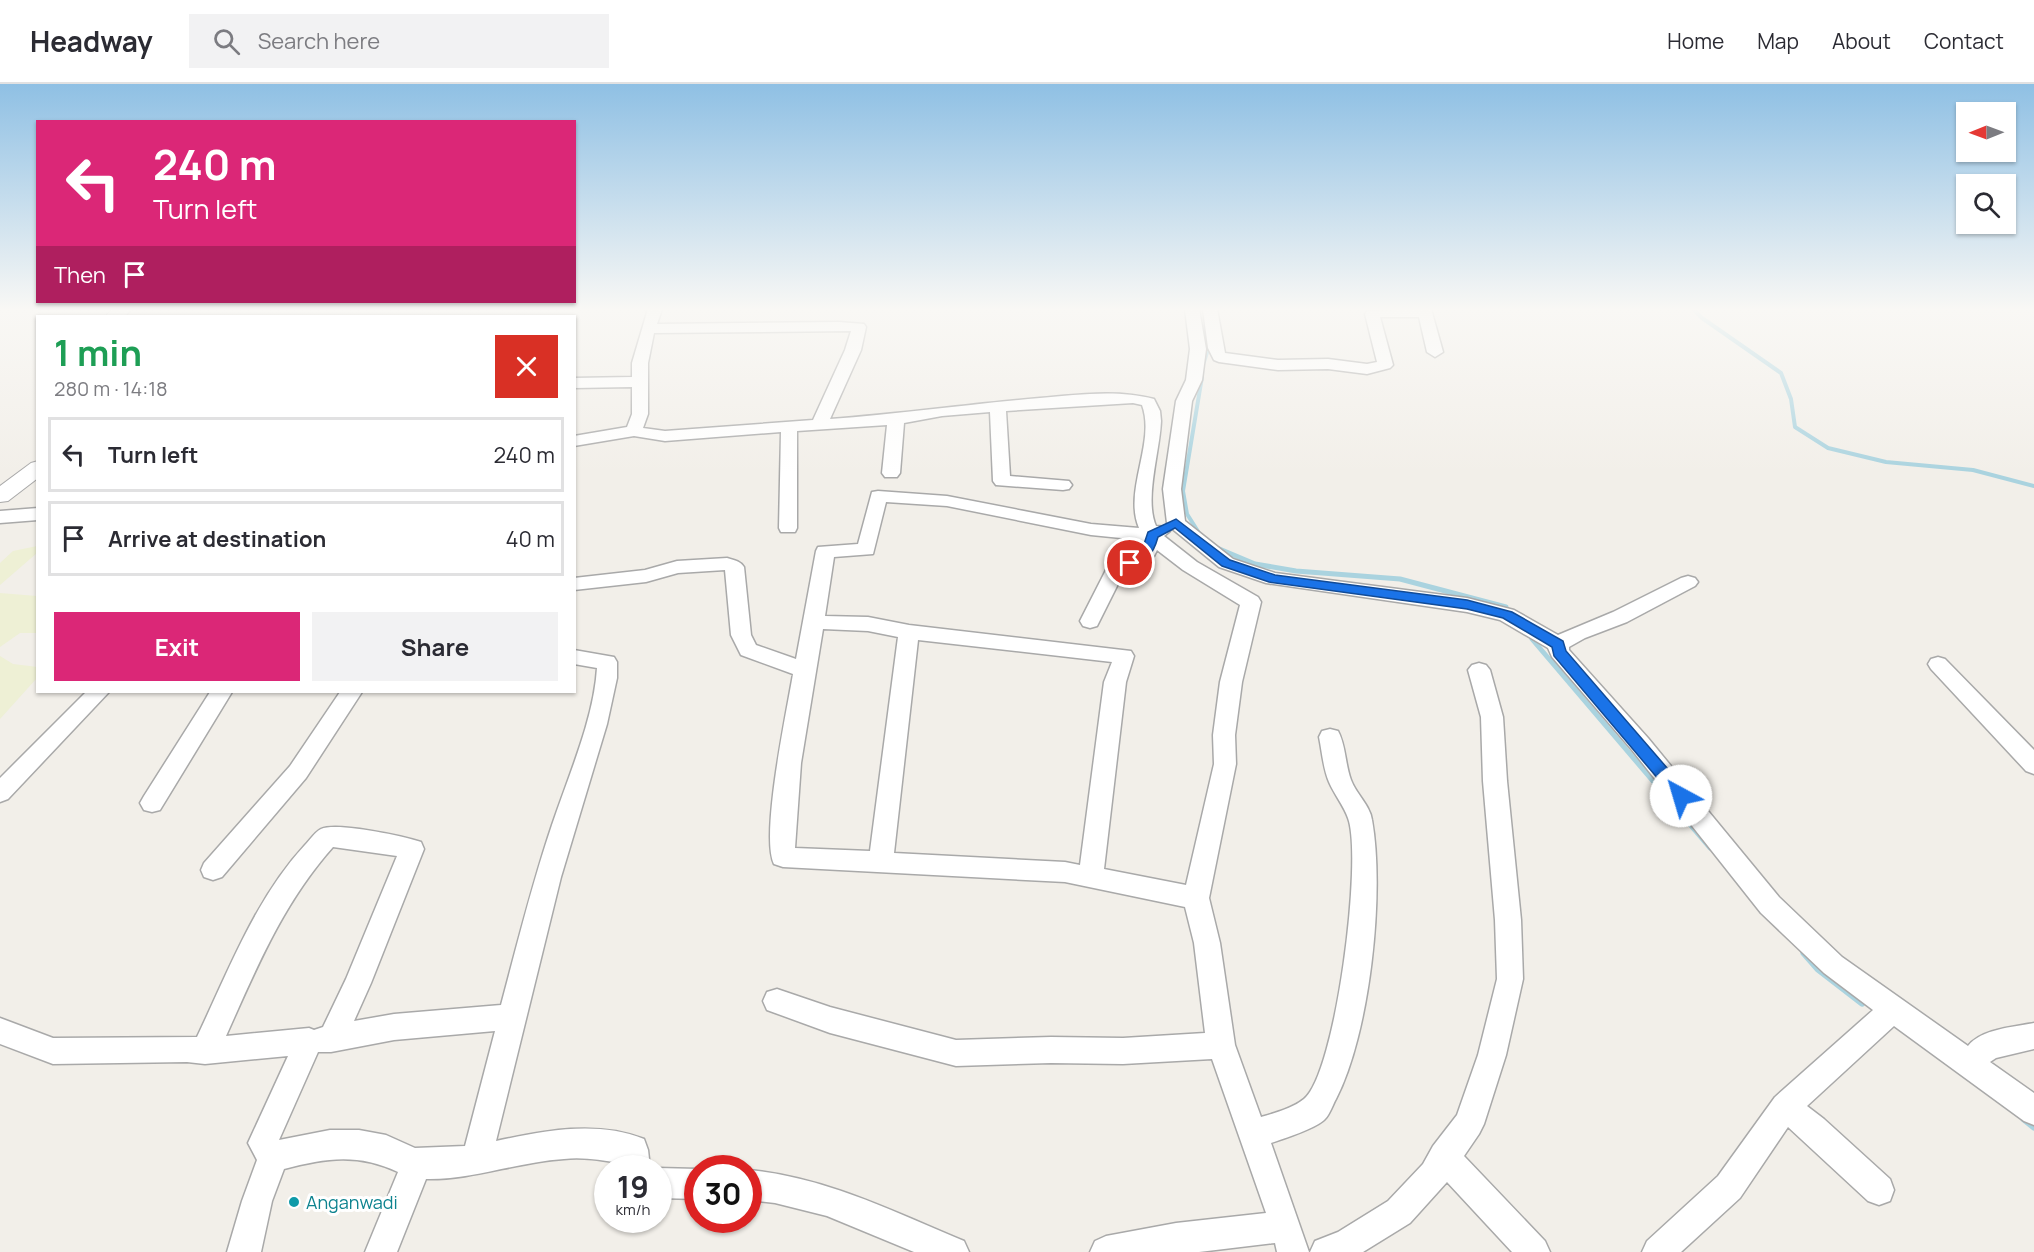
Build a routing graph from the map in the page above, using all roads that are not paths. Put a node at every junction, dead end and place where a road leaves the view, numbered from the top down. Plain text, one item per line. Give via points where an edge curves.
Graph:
1 (640, 364) edge
2 (847, 364) edge
3 (1196, 364) edge
4 (1267, 364) edge
5 (1385, 364) edge
6 (640, 382) junction
7 (576, 383) edge
8 (998, 406) junction
9 (896, 419) junction
10 (819, 424) junction
11 (789, 426) junction
12 (634, 431) junction
13 (576, 441) edge
14 (36, 469) edge
15 (891, 473) dead end
16 (1063, 484) dead end
17 (0, 496) edge
18 (36, 514) edge
19 (0, 516) edge
20 (1176, 522) junction
21 (788, 528) dead end
22 (1152, 535) junction
23 (1688, 582) dead end
24 (576, 584) edge
25 (1090, 621) dead end
26 (814, 622) junction
27 (909, 632) junction
28 (1558, 644) junction
29 (576, 657) edge
30 (1938, 664) dead end
31 (804, 669) junction
32 (1479, 670) dead end
33 (97, 693) edge
34 (220, 693) edge
35 (350, 693) edge
36 (1330, 737) dead end
37 (2034, 765) edge
38 (0, 793) edge
39 (152, 803) dead end
40 (881, 862) junction
41 (213, 870) dead end
42 (1091, 877) junction
43 (1196, 898) junction
44 (777, 1001) dead end
45 (1893, 1009) junction
46 (514, 1017) junction
47 (0, 1031) edge
48 (2034, 1036) edge
49 (320, 1040) junction
50 (1221, 1045) junction
51 (206, 1051) junction
52 (1974, 1067) junction
53 (1785, 1107) junction
54 (2034, 1111) edge
55 (1253, 1134) junction
56 (634, 1155) edge
57 (273, 1157) junction
58 (1444, 1157) junction
59 (477, 1158) junction
60 (417, 1164) junction
61 (762, 1185) edge
62 (1879, 1190) dead end
63 (1290, 1239) edge
64 (243, 1252) edge
65 (381, 1252) edge
66 (953, 1252) edge
67 (1106, 1252) edge
68 (1326, 1252) edge
69 (1534, 1252) edge
70 (1658, 1252) edge

1 - 6 street
2 - 10 street
3 - 20 street via 1194,380 1184,401 1172,489
4 - 5 street via 1367,369
6 - 7 street
6 - 12 street via 640,414
8 - 9 street
8 - 16 street via 1002,481
8 - 22 street via 1133,398 1148,402 1153,409 1144,522
9 - 10 street
9 - 15 street
10 - 11 street
11 - 12 street via 665,435
11 - 21 street
12 - 13 street
14 - 17 street
18 - 19 street
20 - 22 street
20 - 28 street via 1226,563 1274,579 1467,605 1508,615
22 - 25 street via 1148,552 1113,574
22 - 26 street via 1084,528 946,500 878,496 866,550 825,551
22 - 43 street via 1180,559 1251,602 1231,682 1224,735 1225,764
23 - 28 street
24 - 31 street via 646,576 677,567 727,564 734,567 741,635 748,650
26 - 27 street via 868,624
26 - 31 street
27 - 40 street
27 - 42 street via 1124,656 1114,682
28 - 45 street via 1559,652 1640,744 1770,905 1833,965
29 - 46 street via 607,662 608,681 560,836
30 - 37 street
31 - 40 street via 786,789 783,857
32 - 58 street via 1492,717 1510,979 1492,1055 1469,1124
33 - 38 street
34 - 39 street
35 - 41 street via 298,772
36 - 55 street via 1339,779 1360,816 1364,902 1360,952 1331,1079 1315,1109
40 - 42 street via 1065,872
42 - 43 street
43 - 50 street via 1207,943
44 - 50 street via 830,1020 956,1053 1123,1051
45 - 52 street
45 - 53 street
46 - 49 street via 393,1027
46 - 59 street
47 - 51 street via 53,1051
48 - 52 street via 1989,1046 1978,1053
49 - 51 street
49 - 51 street via 358,983 412,849 327,837 315,848 255,942
49 - 57 street via 263,1143
50 - 55 street
52 - 54 street
53 - 62 street
53 - 70 street via 1729,1187
55 - 63 street
56 - 59 street via 633,1150 582,1143
57 - 60 street via 342,1144 384,1149
57 - 64 street
58 - 68 street via 1434,1175 1398,1212 1347,1244
58 - 69 street
59 - 60 street
60 - 65 street
61 - 66 street via 833,1202
63 - 67 street via 1176,1239

